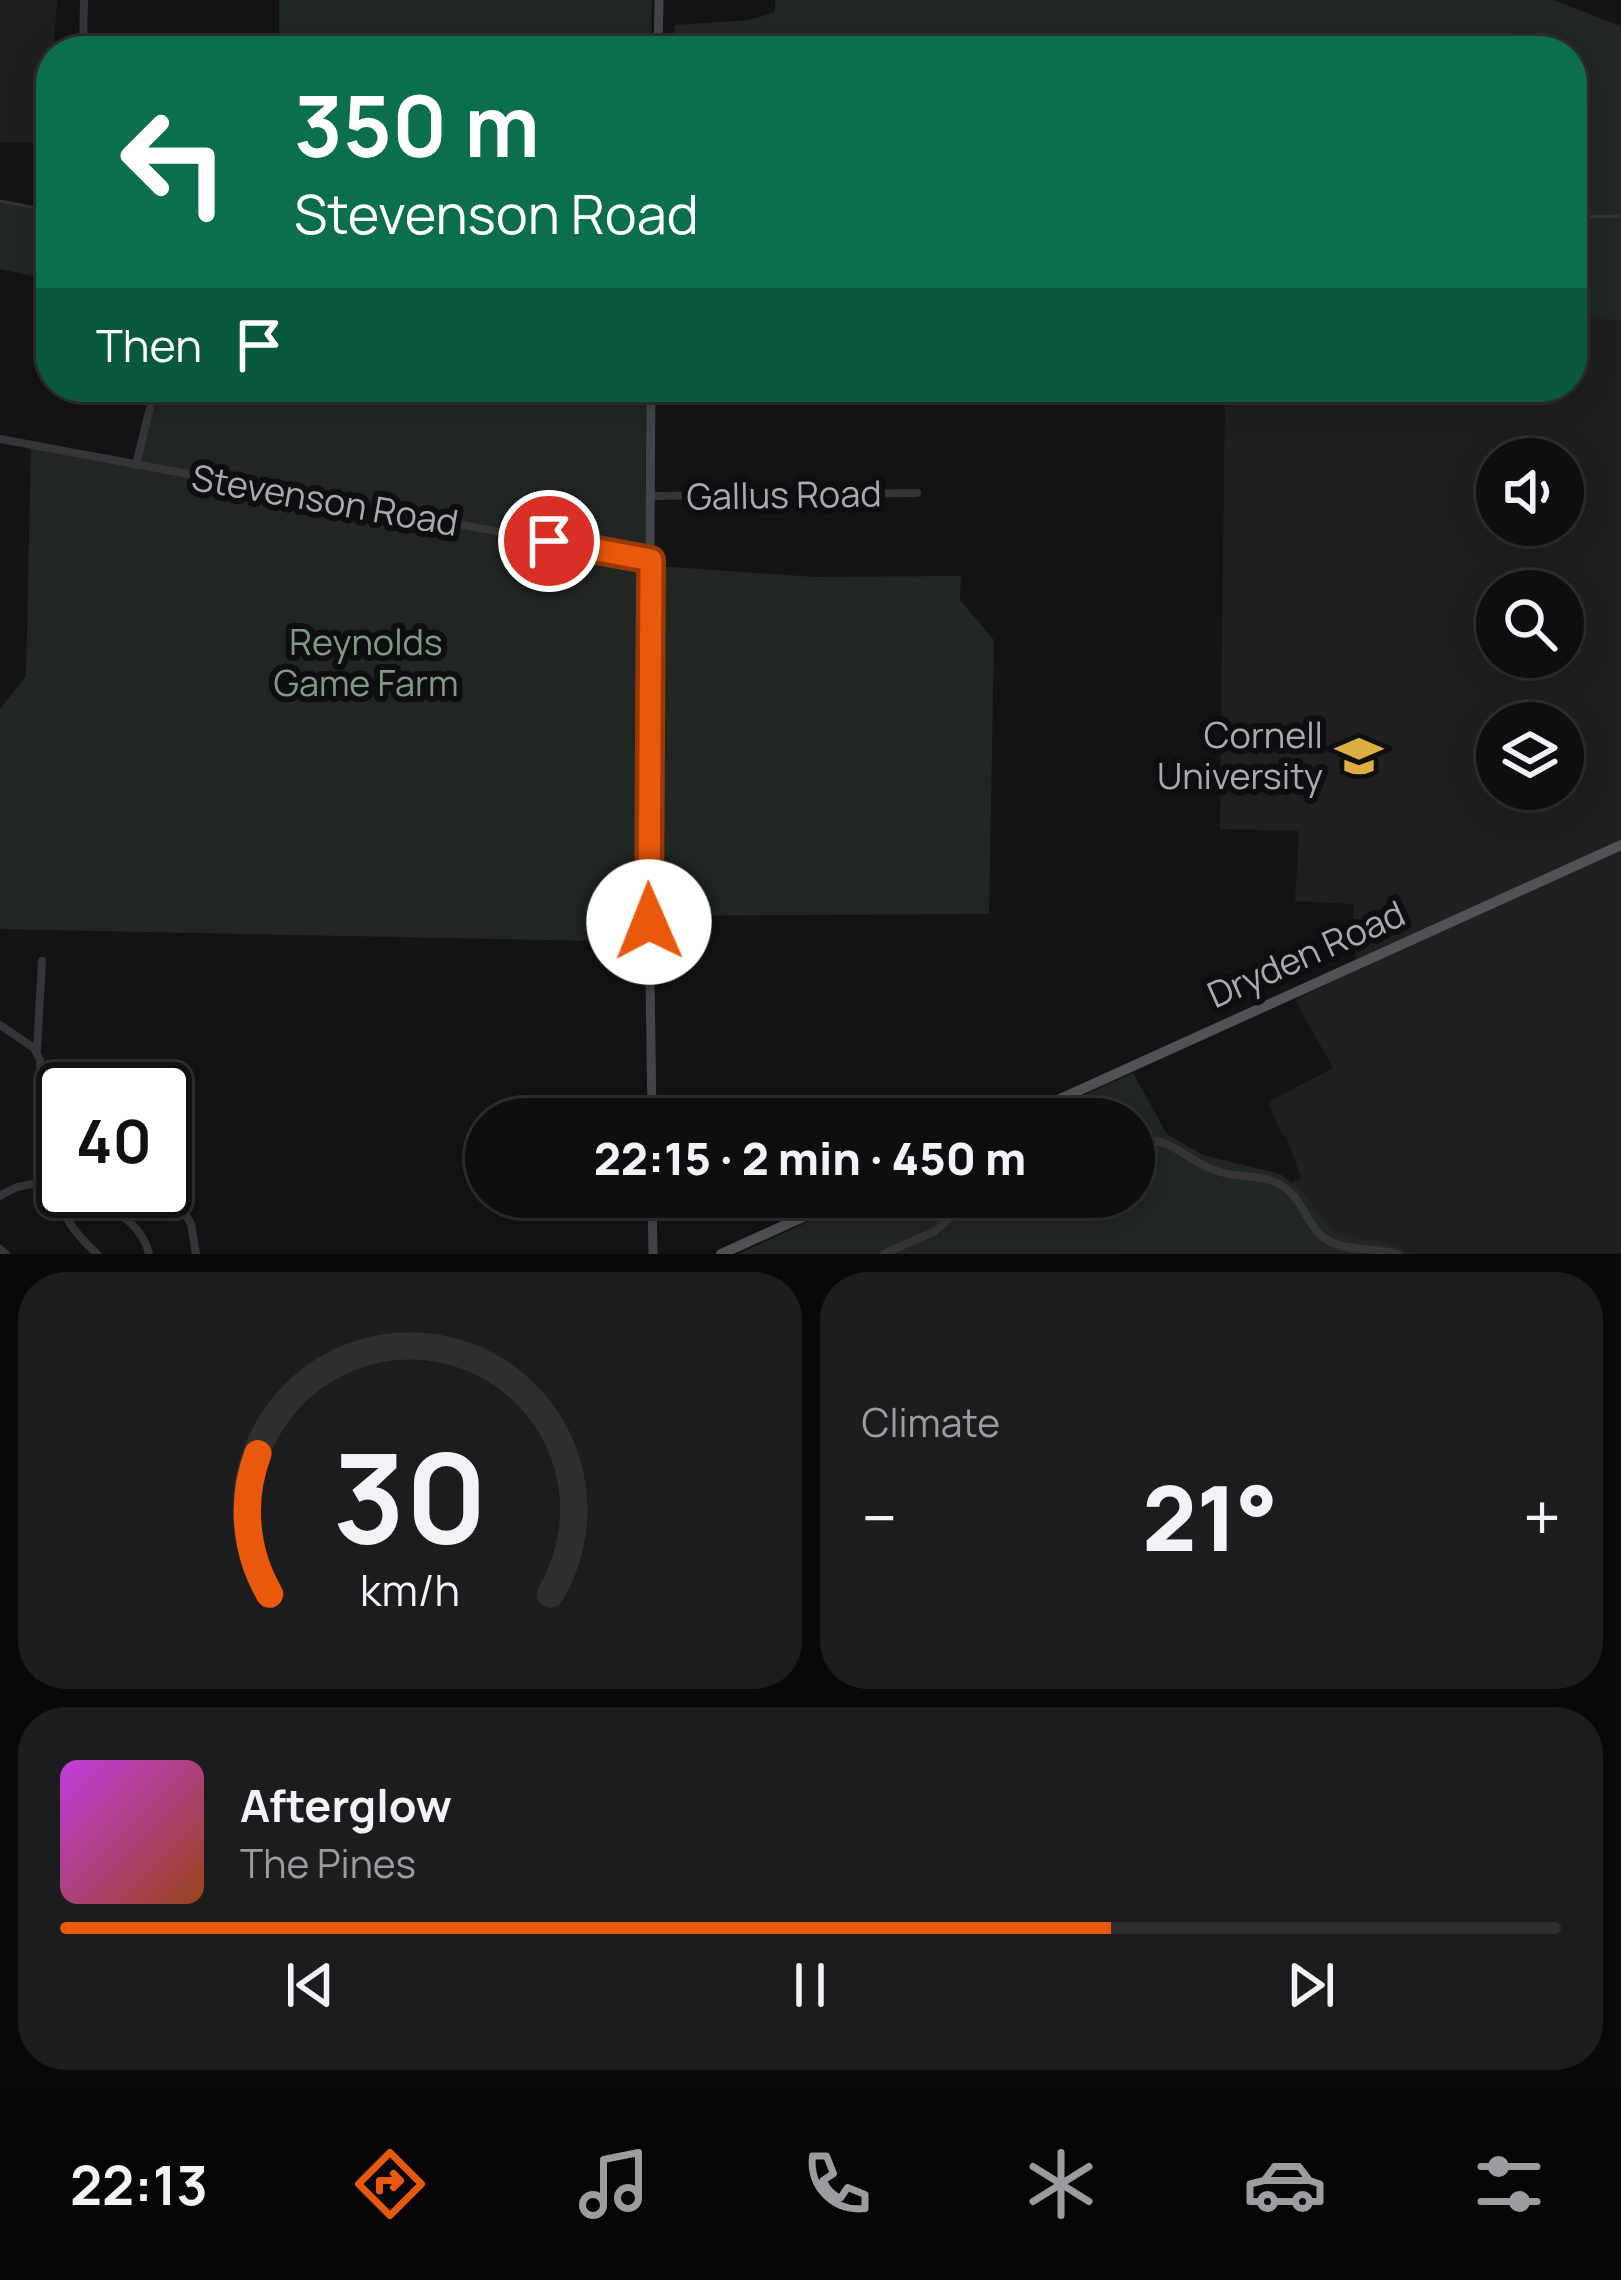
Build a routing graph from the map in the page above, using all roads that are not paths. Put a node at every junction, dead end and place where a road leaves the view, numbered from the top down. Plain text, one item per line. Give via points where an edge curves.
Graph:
1 (84, 0) edge
2 (659, 0) edge
3 (83, 36) edge
4 (658, 36) edge
5 (151, 402) edge
6 (651, 402) edge
7 (0, 439) edge
8 (136, 465) junction
9 (917, 493) dead end
10 (651, 496) junction
11 (651, 560) junction
12 (1621, 845) edge
13 (42, 961) dead end
14 (0, 1025) edge
15 (37, 1052) junction
16 (37, 1062) edge
17 (652, 1098) edge
18 (1062, 1098) edge
19 (1155, 1142) edge
20 (36, 1183) edge
21 (0, 1196) edge
22 (69, 1218) edge
23 (122, 1218) edge
24 (187, 1218) edge
25 (652, 1218) edge
26 (801, 1218) edge
27 (950, 1218) edge
28 (97, 1254) edge
29 (149, 1254) edge
30 (196, 1254) edge
31 (653, 1254) edge
32 (721, 1254) edge
33 (884, 1254) edge
34 (1398, 1254) edge

1 - 3 street
2 - 4 street
5 - 8 street
6 - 10 street
7 - 8 street, Stevenson Road
8 - 11 street, Stevenson Road
9 - 10 street, Gallus Road
10 - 11 street
11 - 17 street
12 - 18 main road, Dryden Road
13 - 15 street
14 - 15 street
15 - 16 street
19 - 34 street via 1212,1170 1283,1186 1333,1244
20 - 21 street
22 - 28 street
23 - 29 street
24 - 30 street
25 - 31 street
26 - 32 main road
27 - 33 street

